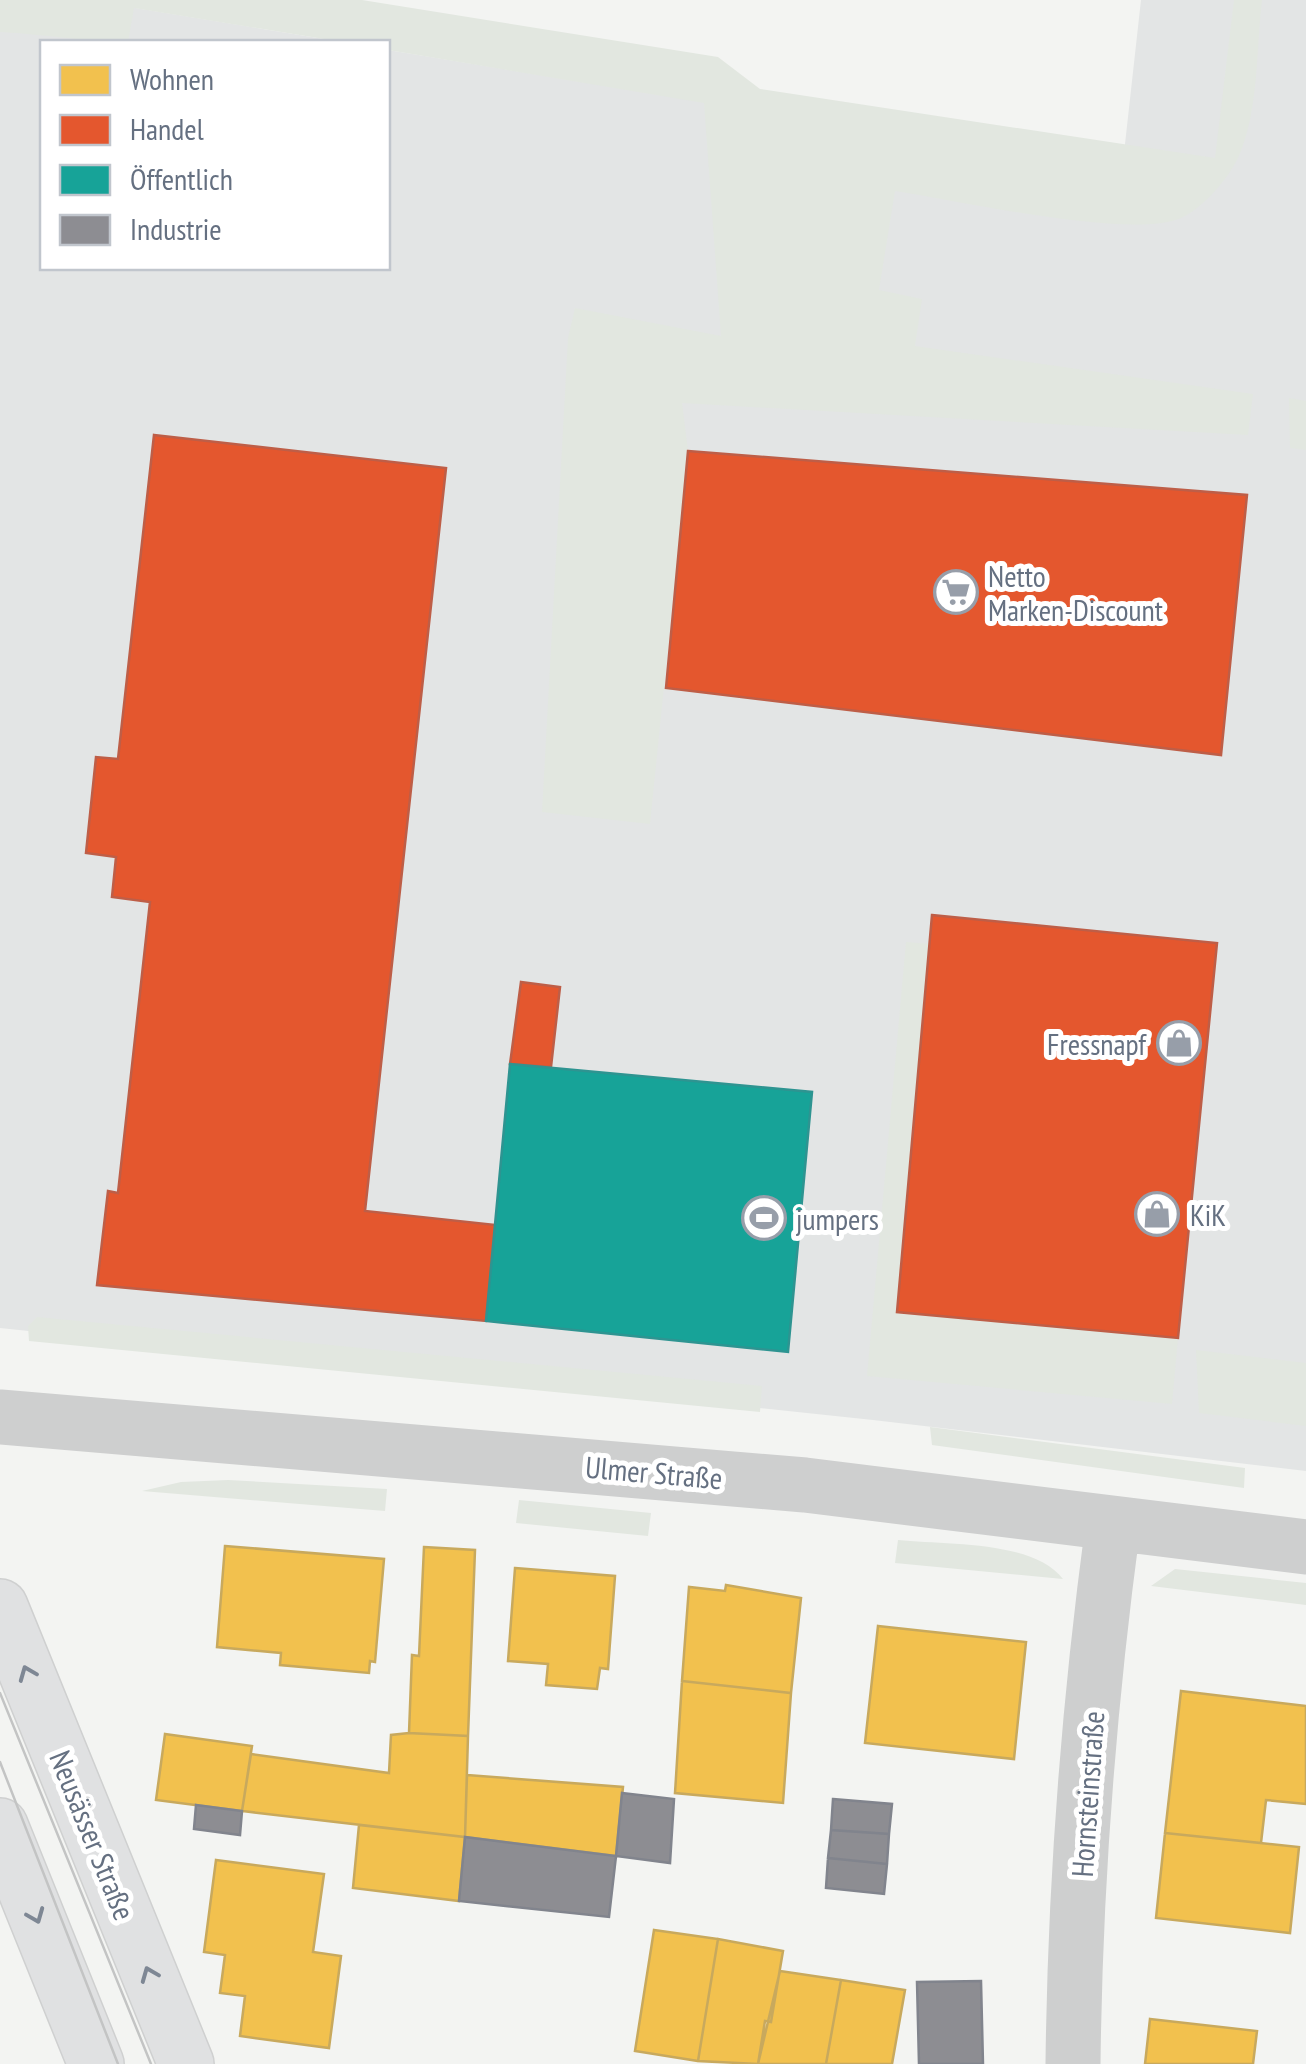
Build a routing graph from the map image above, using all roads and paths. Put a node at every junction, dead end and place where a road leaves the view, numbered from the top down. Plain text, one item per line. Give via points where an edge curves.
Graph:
1 (0, 1417) edge
2 (1112, 1525) junction
3 (1306, 1547) edge
4 (0, 1607) edge
5 (0, 1826) edge
6 (96, 2064) edge
7 (186, 2064) edge
8 (1073, 2064) edge

1 - 2 street, Ulmer Straße via 751,1480
2 - 3 street, Ulmer Straße
2 - 8 street, Hornsteinstraße via 1074,1967
7 -> 4 main road, Neusässer Straße
5 -> 6 main road

